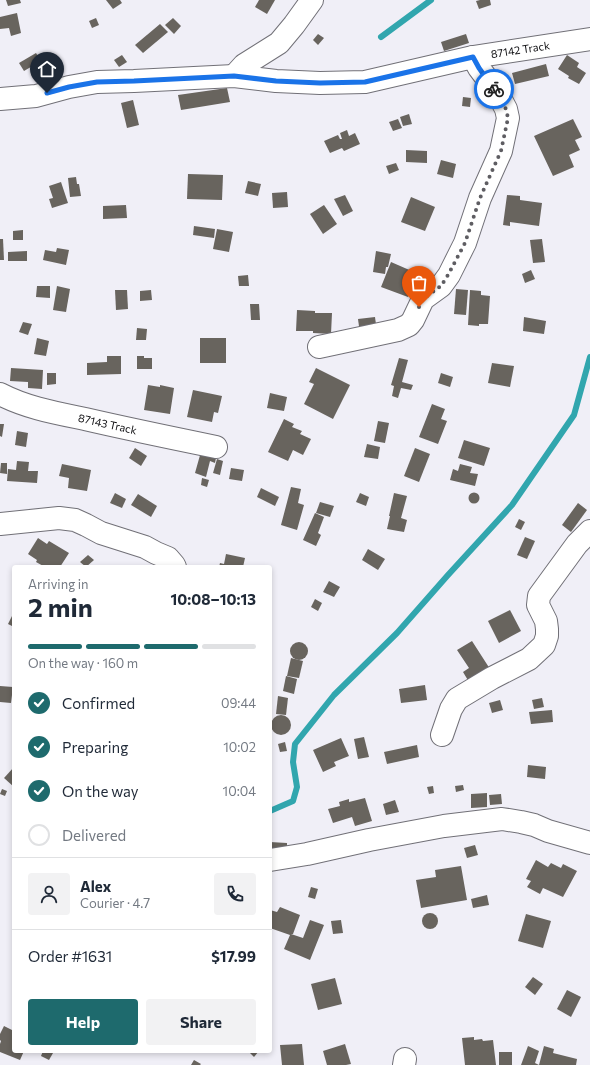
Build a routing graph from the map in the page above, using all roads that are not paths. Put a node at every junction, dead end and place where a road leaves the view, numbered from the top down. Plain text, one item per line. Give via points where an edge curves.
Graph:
1 (312, 0) edge
2 (590, 39) edge
3 (473, 57) junction
4 (234, 76) junction
5 (0, 99) edge
6 (319, 347) dead end
7 (0, 394) edge
8 (216, 447) dead end
9 (0, 524) edge
10 (590, 531) edge
11 (174, 565) edge
12 (442, 735) dead end
13 (590, 843) edge
14 (272, 860) edge

1 - 4 street via 279,43 244,65
2 - 3 street, 87142 Track
3 - 4 street, 87142 Track via 365,82 276,81
3 - 6 street via 497,92 508,118 501,151 480,198 465,243 441,286 423,299 409,325 398,330
4 - 5 street, 87142 Track via 97,82 36,96
7 - 8 street, 87143 Track via 32,407
9 - 11 street via 59,518 75,520 101,533 145,547 168,558
10 - 12 street via 577,544 539,596 538,605 547,629 544,645 529,659 457,699
13 - 14 street via 534,825 502,819 444,826

